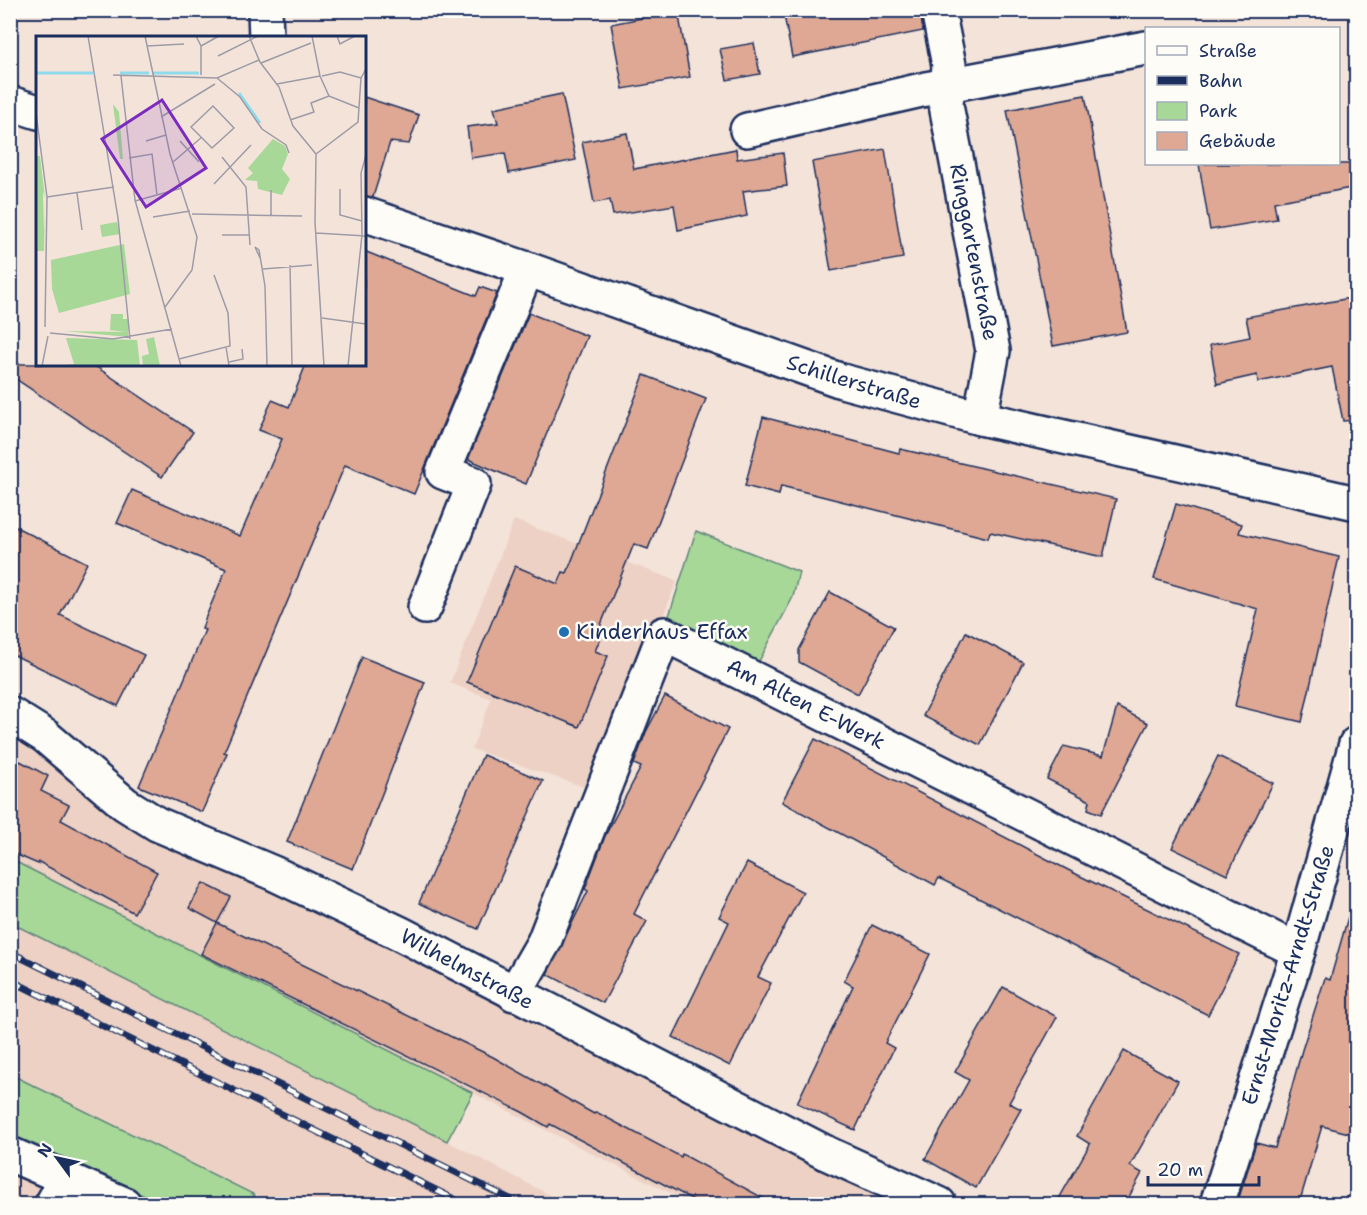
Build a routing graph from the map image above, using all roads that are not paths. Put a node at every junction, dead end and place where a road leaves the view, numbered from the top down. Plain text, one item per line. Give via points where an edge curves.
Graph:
1 (265, 10) edge
2 (938, 10) edge
3 (266, 36) edge
4 (1145, 48) edge
5 (947, 85) junction
6 (10, 103) edge
7 (36, 111) edge
8 (747, 130) dead end
9 (366, 215) edge
10 (527, 269) junction
11 (980, 418) junction
12 (1356, 503) edge
13 (425, 607) dead end
14 (10, 714) edge
15 (1356, 744) edge
16 (1298, 951) junction
17 (514, 994) junction
18 (10, 1154) edge
19 (59, 1193) edge
20 (124, 1204) edge
21 (939, 1204) edge
22 (1217, 1204) edge

1 - 3 street
2 - 5 street, Ringgartenstraße via 949,65
4 - 5 street
5 - 8 street
5 - 11 street, Ringgartenstraße via 946,105 993,351
6 - 7 street
9 - 10 street, Schillerstraße
10 - 11 street, Schillerstraße via 842,381
10 - 13 street via 443,472 474,484
11 - 12 street, Schillerstraße
14 - 17 street, Wilhelmstraße via 45,736 125,804 157,824 273,873
15 - 16 street, Ernst-Moritz-Arndt-Straße
16 - 17 street, Am Alten E-Werk via 664,634 544,942
16 - 22 street, Ernst-Moritz-Arndt-Straße
17 - 21 street, Wilhelmstraße via 825,1153
18 - 19 street
19 - 20 street

